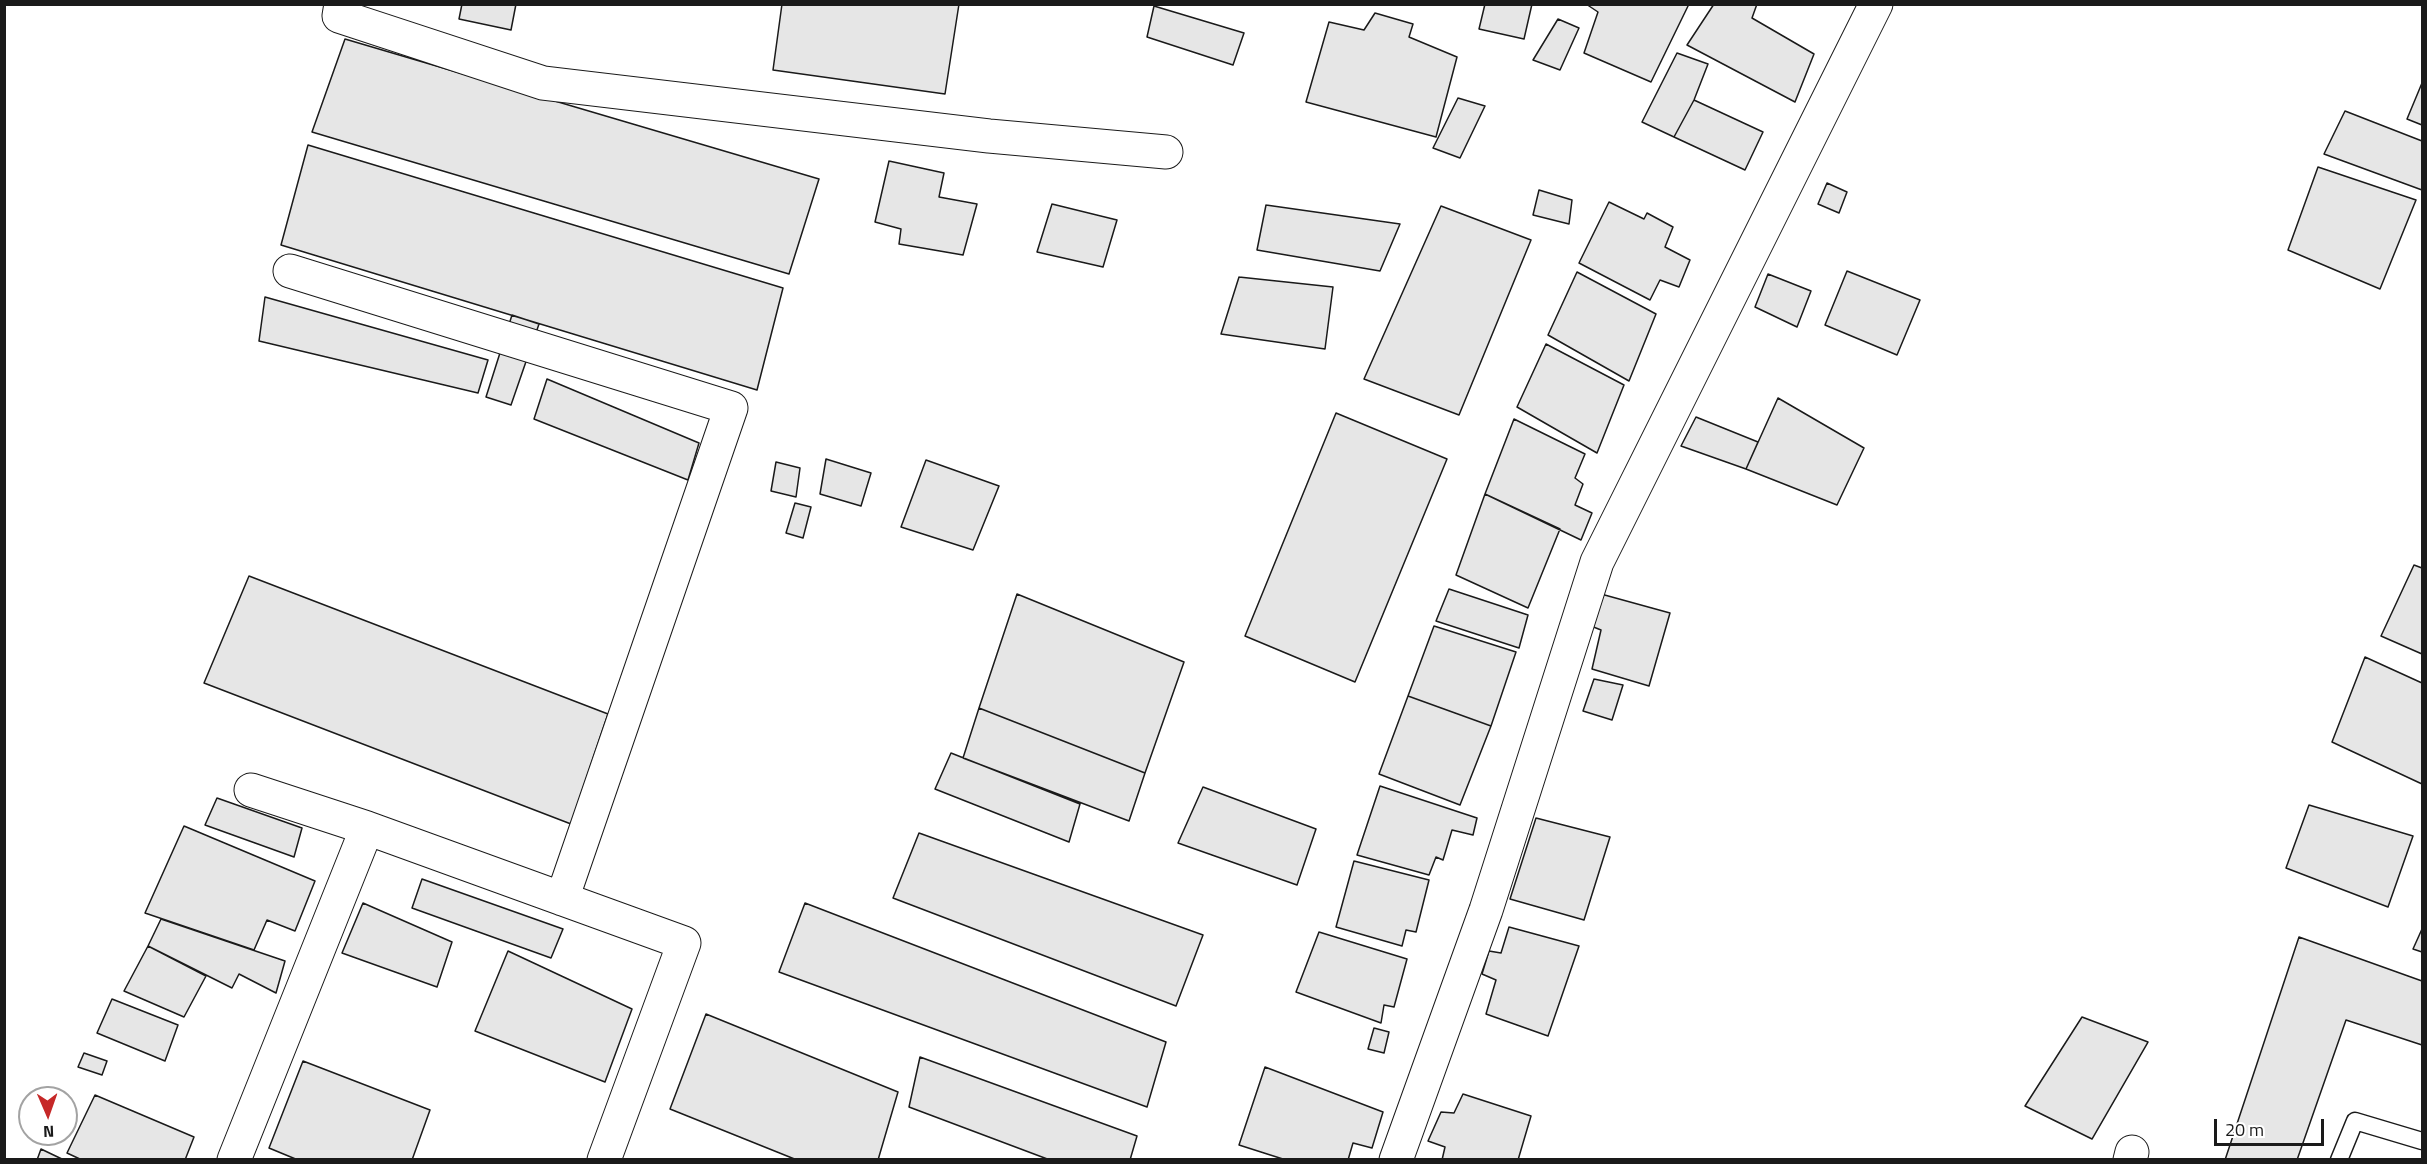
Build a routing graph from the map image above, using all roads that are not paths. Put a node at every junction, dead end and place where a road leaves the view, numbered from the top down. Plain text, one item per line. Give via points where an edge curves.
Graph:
1 (341, 4) edge
2 (1876, 4) edge
3 (1166, 152) dead end
4 (290, 271) dead end
5 (251, 790) dead end
6 (367, 828) junction
7 (562, 899) junction
8 (2422, 1141) edge
9 (234, 1160) edge
10 (604, 1160) edge
11 (1396, 1160) edge
12 (2339, 1160) edge

1 - 3 street via 339,16 543,83 989,136
2 - 11 street via 1597,562 1486,910
4 - 7 street via 731,408
5 - 6 street
6 - 7 street
6 - 9 street
7 - 10 street via 684,943
8 - 12 lane via 2355,1121

